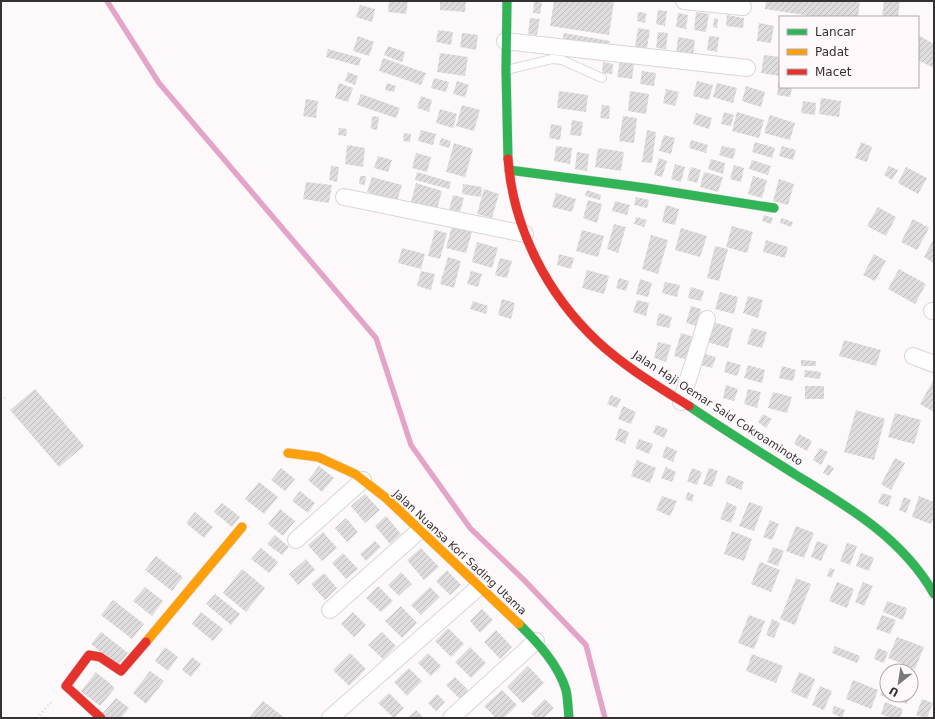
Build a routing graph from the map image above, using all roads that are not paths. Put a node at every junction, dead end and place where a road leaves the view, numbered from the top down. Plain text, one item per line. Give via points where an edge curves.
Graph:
1 (507, 1) edge
2 (684, 1) edge
3 (743, 7) dead end
4 (505, 41) junction
5 (746, 68) dead end
6 (505, 70) junction
7 (602, 78) dead end
8 (509, 170) junction
9 (344, 198) dead end
10 (774, 208) dead end
11 (525, 234) junction
12 (707, 319) dead end
13 (913, 356) dead end
14 (934, 364) edge
15 (681, 402) junction
16 (288, 453) dead end
17 (363, 480) junction
18 (242, 527) dead end
19 (420, 530) junction
20 (296, 540) dead end
21 (480, 586) junction
22 (934, 594) edge
23 (330, 610) dead end
24 (536, 641) junction
25 (101, 718) edge
26 (330, 718) edge
27 (451, 718) edge
28 (569, 718) edge

1 - 4 main road, Jalan Haji Oemar Said Cokroaminoto
2 - 3 street
4 - 5 street
4 - 6 main road, Jalan Haji Oemar Said Cokroaminoto
6 - 7 lane via 552,59 562,60
6 - 8 main road, Jalan Haji Oemar Said Cokroaminoto
8 - 10 main road
8 - 11 main road, Jalan Haji Oemar Said Cokroaminoto
9 - 11 street
11 - 15 main road, Jalan Haji Oemar Said Cokroaminoto via 543,272 581,324 598,342
12 - 15 street
13 - 14 street
15 - 22 main road, Jalan Haji Oemar Said Cokroaminoto via 840,501 873,525 904,553 930,584
16 - 17 main road, Jalan Nuansa Kori Sading Utama via 318,457 356,474
17 - 19 main road, Jalan Nuansa Kori Sading Utama
17 - 20 street
18 - 25 main road via 124,670 117,669 94,655 89,655 85,659 66,686
19 - 21 main road, Jalan Nuansa Kori Sading Utama
19 - 23 street
21 - 24 main road, Jalan Nuansa Kori Sading Utama
21 - 26 street
24 - 27 street
24 - 28 main road, Jalan Nuansa Kori Sading Utama via 558,670 566,691

